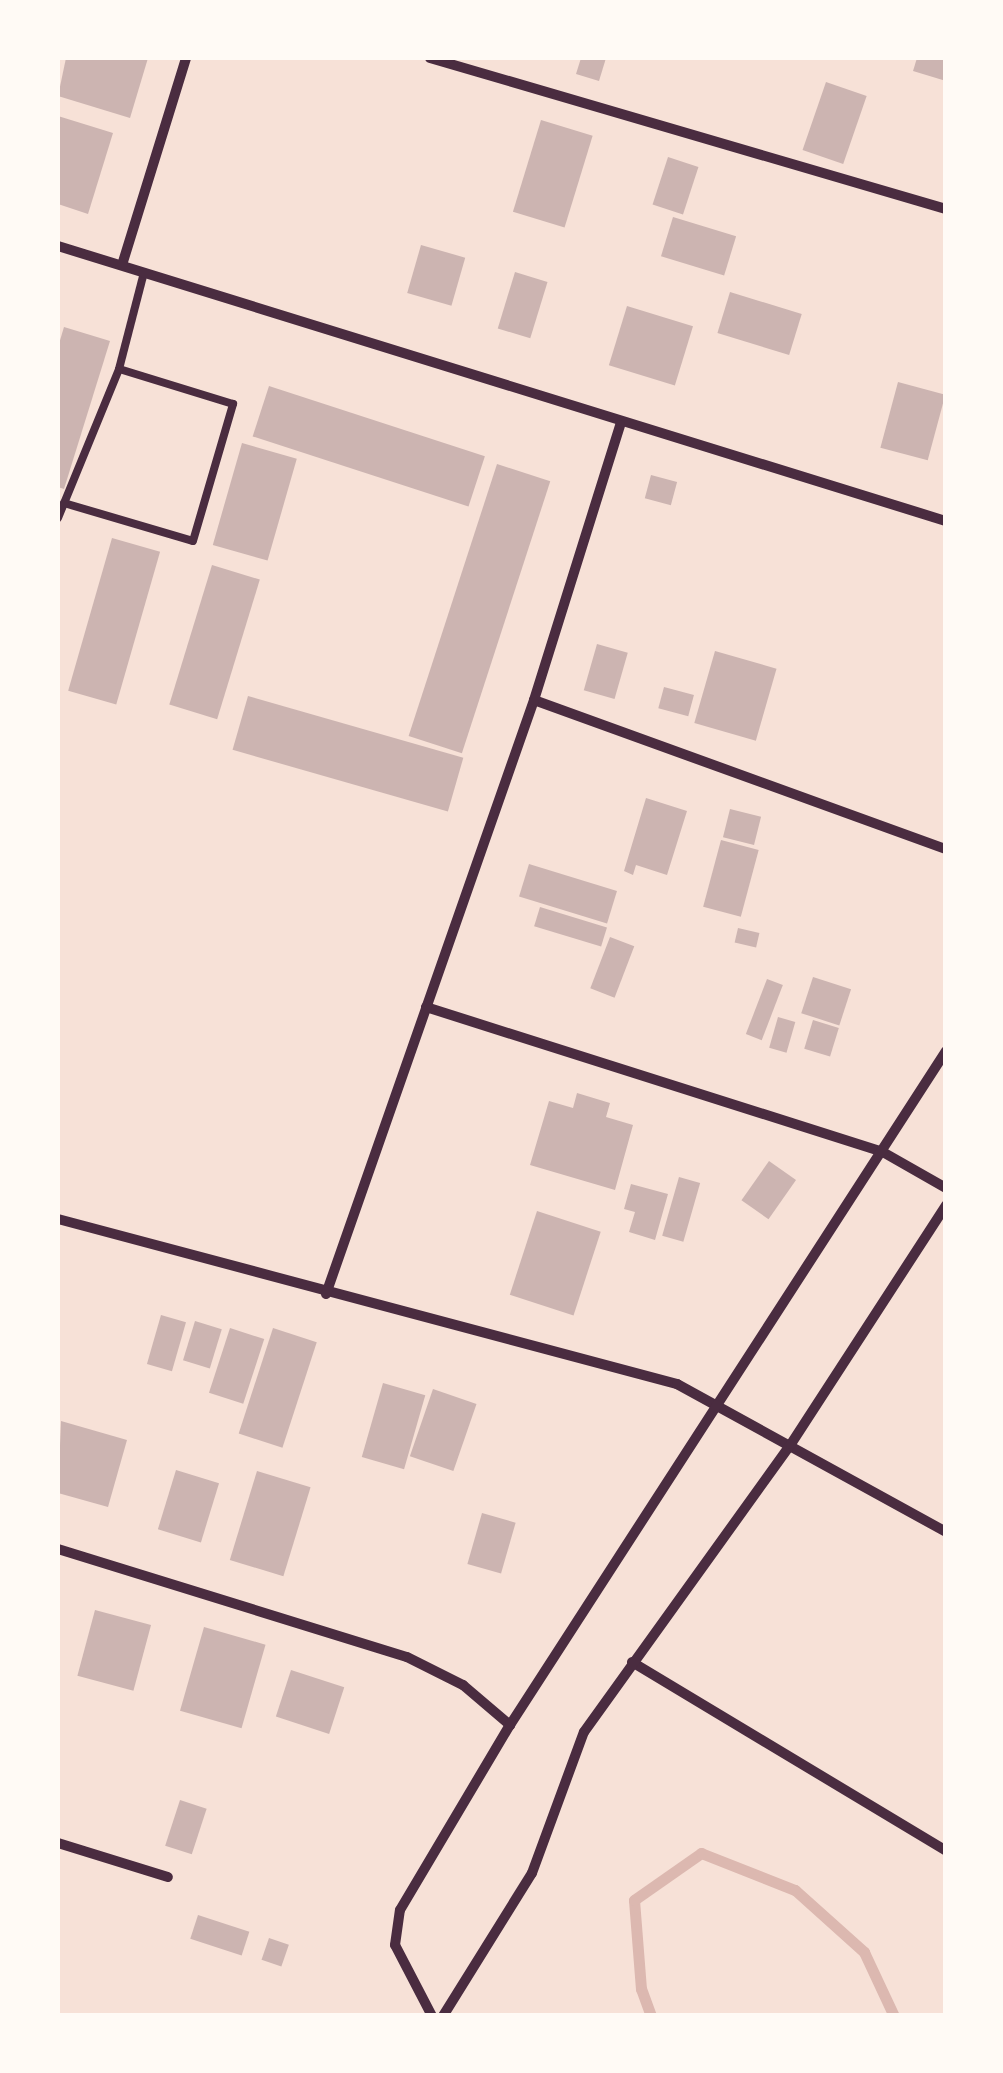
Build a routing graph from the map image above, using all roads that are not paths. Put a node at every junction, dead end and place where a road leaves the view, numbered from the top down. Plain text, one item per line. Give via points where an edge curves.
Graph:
1 (186, 58) edge
2 (430, 58) edge
3 (946, 209) edge
4 (58, 246) edge
5 (122, 265) junction
6 (144, 272) junction
7 (119, 368) junction
8 (620, 425) junction
9 (64, 503) junction
10 (58, 518) edge
11 (946, 521) edge
12 (534, 700) junction
13 (946, 849) edge
14 (426, 1006) junction
15 (946, 1051) edge
16 (881, 1151) junction
17 (946, 1188) edge
18 (946, 1205) edge
19 (58, 1220) edge
20 (326, 1294) junction
21 (717, 1404) junction
22 (791, 1444) junction
23 (946, 1532) edge
24 (58, 1549) edge
25 (632, 1662) junction
26 (510, 1726) junction
27 (58, 1843) edge
28 (946, 1851) edge
29 (168, 1877) dead end
30 (432, 2016) edge
31 (443, 2016) edge

1 - 5 street
2 - 3 street
4 - 5 street
5 - 6 street
6 - 7 lane
6 - 8 street
7 - 9 lane
7 - 9 lane via 233,404 193,541
8 - 11 street
8 - 12 street
9 - 10 lane
12 - 13 street
12 - 14 street
14 - 16 street
14 - 20 street
15 - 16 street
16 - 17 street
16 - 21 street
18 - 22 street
19 - 20 street
20 - 21 street via 677,1384
21 - 22 street
21 - 26 street
22 - 23 street
22 - 25 street
24 - 26 street via 408,1656 463,1685
25 - 28 street
25 - 31 street via 572,1752 532,1874
26 - 30 street via 400,1910 395,1945
27 - 29 street

